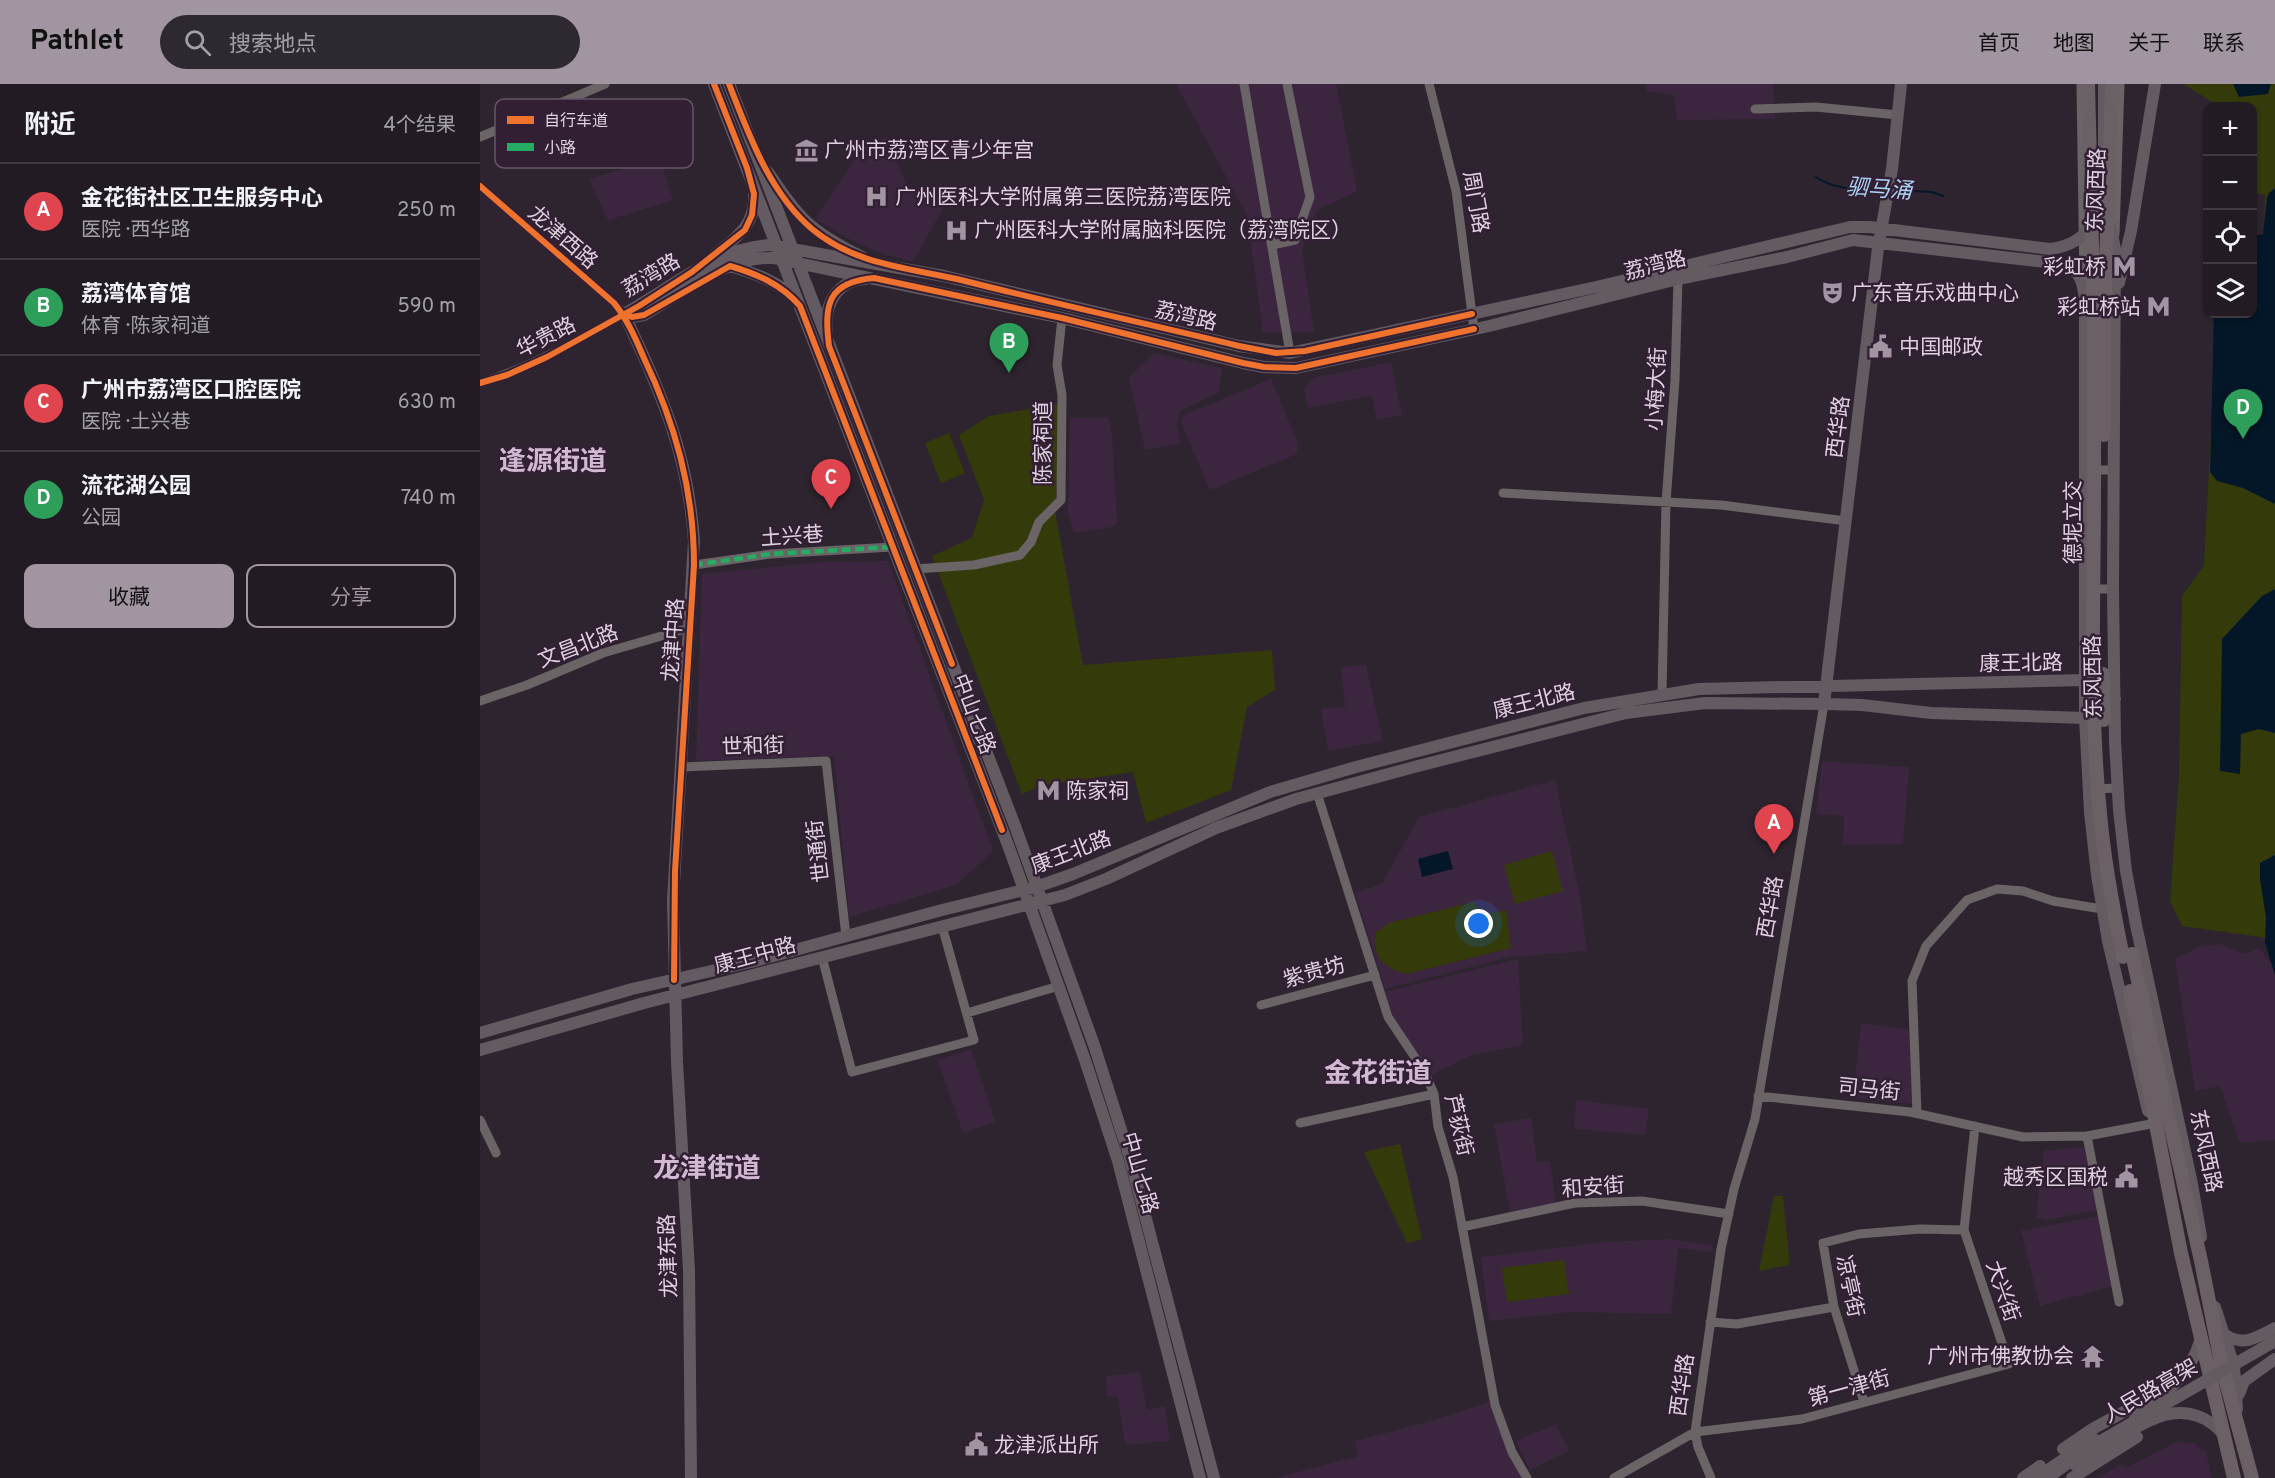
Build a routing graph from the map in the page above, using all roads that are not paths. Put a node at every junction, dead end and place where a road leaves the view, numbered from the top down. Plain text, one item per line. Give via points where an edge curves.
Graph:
1 (605, 84) edge
2 (714, 84) edge
3 (729, 84) edge
4 (1244, 84) edge
5 (1287, 84) edge
6 (1429, 84) edge
7 (1902, 84) edge
8 (2081, 84) edge
9 (2088, 84) edge
10 (2097, 84) edge
11 (2104, 84) edge
12 (2112, 84) edge
13 (2120, 84) edge
14 (2155, 84) edge
15 (569, 99) edge
16 (1755, 110) dead end
17 (1898, 115) junction
18 (2100, 129) junction
19 (495, 130) edge
20 (480, 136) edge
21 (756, 153) junction
22 (747, 168) junction
23 (480, 186) edge
24 (2096, 209) junction
25 (1851, 227) junction
26 (1882, 230) junction
27 (2082, 237) junction
28 (1853, 240) junction
29 (1879, 243) junction
30 (1272, 245) junction
31 (777, 246) junction
32 (792, 248) junction
33 (2115, 249) junction
34 (783, 260) junction
35 (797, 262) junction
36 (730, 266) junction
37 (893, 268) junction
38 (692, 272) junction
39 (874, 279) junction
40 (1678, 279) junction
41 (2085, 299) junction
42 (2114, 305) junction
43 (800, 306) junction
44 (1472, 314) junction
45 (624, 315) junction
46 (1062, 318) junction
47 (1474, 329) junction
48 (829, 346) junction
49 (1290, 353) junction
50 (480, 383) edge
51 (2086, 470) junction
52 (2113, 470) junction
53 (1503, 494) dead end
54 (1666, 502) junction
55 (1846, 521) junction
56 (892, 547) junction
57 (694, 565) junction
58 (915, 569) junction
59 (2086, 589) junction
60 (2113, 589) junction
61 (689, 628) junction
62 (2085, 680) junction
63 (1792, 686) junction
64 (1827, 686) junction
65 (1662, 694) junction
66 (2115, 699) junction
67 (480, 701) edge
68 (1792, 704) junction
69 (1824, 704) junction
70 (2085, 718) junction
71 (826, 761) joint
72 (682, 766) junction
73 (2118, 788) junction
74 (2088, 789) junction
75 (1317, 793) junction
76 (1015, 825) junction
77 (1002, 830) junction
78 (1030, 888) junction
79 (1035, 902) junction
80 (2102, 909) junction
81 (942, 926) junction
82 (846, 936) junction
83 (2127, 956) junction
84 (822, 957) junction
85 (1375, 975) junction
86 (674, 980) junction
87 (1059, 986) junction
88 (675, 996) junction
89 (1262, 1005) dead end
90 (967, 1013) junction
91 (480, 1033) edge
92 (480, 1050) edge
93 (1434, 1094) junction
94 (1758, 1096) junction
95 (1917, 1113) junction
96 (480, 1120) edge
97 (1300, 1123) dead end
98 (2151, 1124) junction
99 (1975, 1126) junction
100 (2087, 1136) junction
101 (496, 1153) dead end
102 (2164, 1168) junction
103 (1728, 1214) junction
104 (1462, 1227) junction
105 (1964, 1230) junction
106 (2201, 1261) junction
107 (2119, 1302) dead end
108 (1833, 1307) junction
109 (1710, 1322) junction
110 (2275, 1328) edge
111 (2224, 1334) junction
112 (2200, 1341) junction
113 (2275, 1341) edge
114 (2275, 1346) edge
115 (2275, 1359) edge
116 (2009, 1364) joint
117 (2162, 1396) junction
118 (1864, 1402) junction
119 (2178, 1413) junction
120 (2237, 1422) junction
121 (1695, 1432) junction
122 (2223, 1434) junction
123 (691, 1478) edge
124 (1200, 1478) edge
125 (1214, 1478) edge
126 (1527, 1478) edge
127 (1614, 1478) edge
128 (1711, 1478) edge
129 (2024, 1478) edge
130 (2036, 1478) edge
131 (2047, 1478) edge
132 (2056, 1478) edge
133 (2072, 1478) edge
134 (2234, 1478) edge
135 (2252, 1478) edge

1 - 15 street
2 - 22 main road
3 - 21 main road
4 - 30 street
5 - 30 street via 1310,197 1295,240
6 - 44 street, 周门路 via 1456,191
7 - 17 main road
8 - 27 street, 东风西路
9 - 83 highway, 德坭立交, bridge via 2094,314 2095,744 2102,833
10 - 18 main road
11 - 18 main road
12 - 83 highway, 德坭立交, bridge via 2104,325 2104,729 2112,838
13 - 33 street, 东风西路
14 - 42 main road via 2131,231
16 - 17 street via 1816,107
17 - 26 main road, 西华路
18 - 24 main road
18 - 33 main road
19 - 20 street
21 - 32 main road, 中山七路
21 - 37 main road via 792,207 813,230 863,258
22 - 31 main road, 中山七路
22 - 38 main road via 754,204 749,224 736,239
23 - 45 street, 龙津西路
24 - 27 main road
24 - 41 main road
25 - 26 main road, 荔湾路
25 - 28 main road
25 - 44 main road, 荔湾路
26 - 27 main road, 荔湾路 via 2050,249
26 - 29 main road, 西华路
27 - 41 street, 东风西路
28 - 29 main road, 荔湾路
28 - 40 main road, 荔湾路
29 - 41 main road, 荔湾路 via 2065,266 2083,281
29 - 55 main road, 西华路
30 - 49 street
31 - 32 main road, 荔湾路
31 - 34 main road, 中山七路
31 - 38 main road, 荔湾路 via 738,250
32 - 35 main road, 中山七路
32 - 37 main road, 荔湾路
33 - 42 main road, 东风西路
34 - 35 main road, 荔湾路
34 - 36 main road, 荔湾路 via 761,258
34 - 43 main road, 中山七路
35 - 39 main road, 荔湾路
35 - 48 main road, 中山七路
36 - 43 main road via 773,283
36 - 45 main road, 荔湾路 via 644,315
37 - 49 main road, 荔湾路 via 944,276 1261,351
38 - 45 main road, 荔湾路
39 - 46 main road, 荔湾路
39 - 48 main road via 845,284 833,297 826,323
40 - 47 main road, 荔湾路
40 - 54 street, 小梅大街
41 - 51 main road, 东风西路
42 - 52 main road, 东风西路
43 - 56 main road, 中山七路
44 - 47 street, 周门路
44 - 49 main road, 荔湾路
45 - 50 street, 华贵路 via 529,366
45 - 57 main road, 龙津中路 via 659,389 683,462 693,517
46 - 47 main road, 荔湾路 via 1220,358 1282,368
46 - 58 street, 陈家祠道 via 1058,366 1062,395 1061,501 1039,522 1031,542 1020,555 974,565
48 - 58 main road, 中山七路
51 - 52 street
51 - 59 main road, 东风西路
52 - 60 main road, 东风西路
53 - 54 street
54 - 55 street
54 - 65 street, 小梅大街
55 - 64 main road, 西华路
56 - 57 street, 土兴巷 via 771,554
56 - 77 main road, 中山七路
57 - 61 main road, 龙津中路
58 - 76 main road, 中山七路
59 - 60 street
59 - 62 main road, 东风西路
60 - 66 main road, 东风西路
61 - 67 street, 文昌北路 via 603,653
61 - 72 main road, 龙津中路
62 - 64 main road, 康王北路
62 - 66 main road, 康王北路
62 - 70 main road, 东风西路
63 - 64 main road, 康王北路
63 - 65 main road, 康王北路
63 - 68 street via 1800,694
64 - 69 main road, 西华路
65 - 78 main road, 康王北路 via 1584,708 1315,778 1253,798 1073,874
66 - 70 main road
66 - 73 main road, 东风西路
68 - 69 main road, 康王北路
68 - 75 main road, 康王北路 via 1705,703 1626,713
69 - 70 main road, 康王北路 via 1931,713
69 - 94 street, 西华路
70 - 74 main road, 东风西路
71 - 72 street, 世和街
71 - 82 street, 世通街
72 - 86 main road, 龙津中路 via 673,900
73 - 74 street
73 - 106 main road, 东风西路 via 2131,898 2198,1216
74 - 80 main road, 东风西路
75 - 79 main road, 康王北路 via 1233,821 1074,892
75 - 85 street, 芦荻街
76 - 77 main road
76 - 78 main road, 中山七路
77 - 78 main road, 中山七路
78 - 79 main road, 中山七路
78 - 82 main road, 康王中路
79 - 81 main road, 康王中路
79 - 87 main road, 中山七路
79 - 125 main road, 中山七路 via 1091,1037 1116,1112
80 - 95 street via 1997,889 1966,900 1926,946 1912,981
80 - 98 main road, 东风西路
81 - 84 main road, 康王中路
81 - 90 street
82 - 86 main road, 康王中路
83 - 102 highway, 东风西路
83 - 106 highway, 东风西路
84 - 88 main road, 康王中路
84 - 90 street via 852,1072 974,1040
85 - 89 street, 紫贵坊
85 - 93 street, 芦荻街 via 1388,1017 1424,1071
86 - 88 main road, 龙津中路
86 - 91 main road, 康王中路
87 - 90 street
87 - 124 main road, 中山七路 via 1115,1151
88 - 92 main road, 康王中路
88 - 123 main road, 龙津东路 via 689,1270
93 - 97 street
93 - 104 street, 芦荻街
94 - 95 street, 司马街
94 - 103 street, 西华路
95 - 99 street, 司马街
96 - 101 street
98 - 100 street, 司马街
98 - 102 main road, 东风西路
99 - 100 street, 司马街 via 2023,1137
99 - 105 street
100 - 107 street
102 - 112 highway, 东风西路
103 - 104 street, 和安街 via 1642,1201 1575,1203
103 - 109 street, 西华路
104 - 126 street, 芦荻街 via 1495,1404 1512,1452
105 - 108 street, 凉亭街 via 1859,1234 1822,1243
105 - 116 street, 大兴街
106 - 111 main road
106 - 120 highway, 东风西路
108 - 109 street via 1737,1324
108 - 118 street, 凉亭街
109 - 121 street, 西华路
110 - 111 main road via 2247,1341
110 - 114 main road
111 - 120 main road via 2236,1375
112 - 117 main road via 2190,1366
112 - 122 highway, 东风西路
113 - 131 main road, 人民路高架, bridge via 2092,1446
115 - 120 main road via 2241,1386
116 - 118 street, 第一津街
117 - 119 main road
117 - 129 main road via 2143,1401 2072,1443
117 - 130 main road
118 - 121 street, 第一津街 via 1802,1419
119 - 122 main road via 2209,1421
119 - 132 main road via 2159,1417 2122,1436
119 - 133 main road
120 - 135 highway, 东风西路
121 - 127 street
121 - 128 street, 西华路
122 - 134 highway, 东风西路

